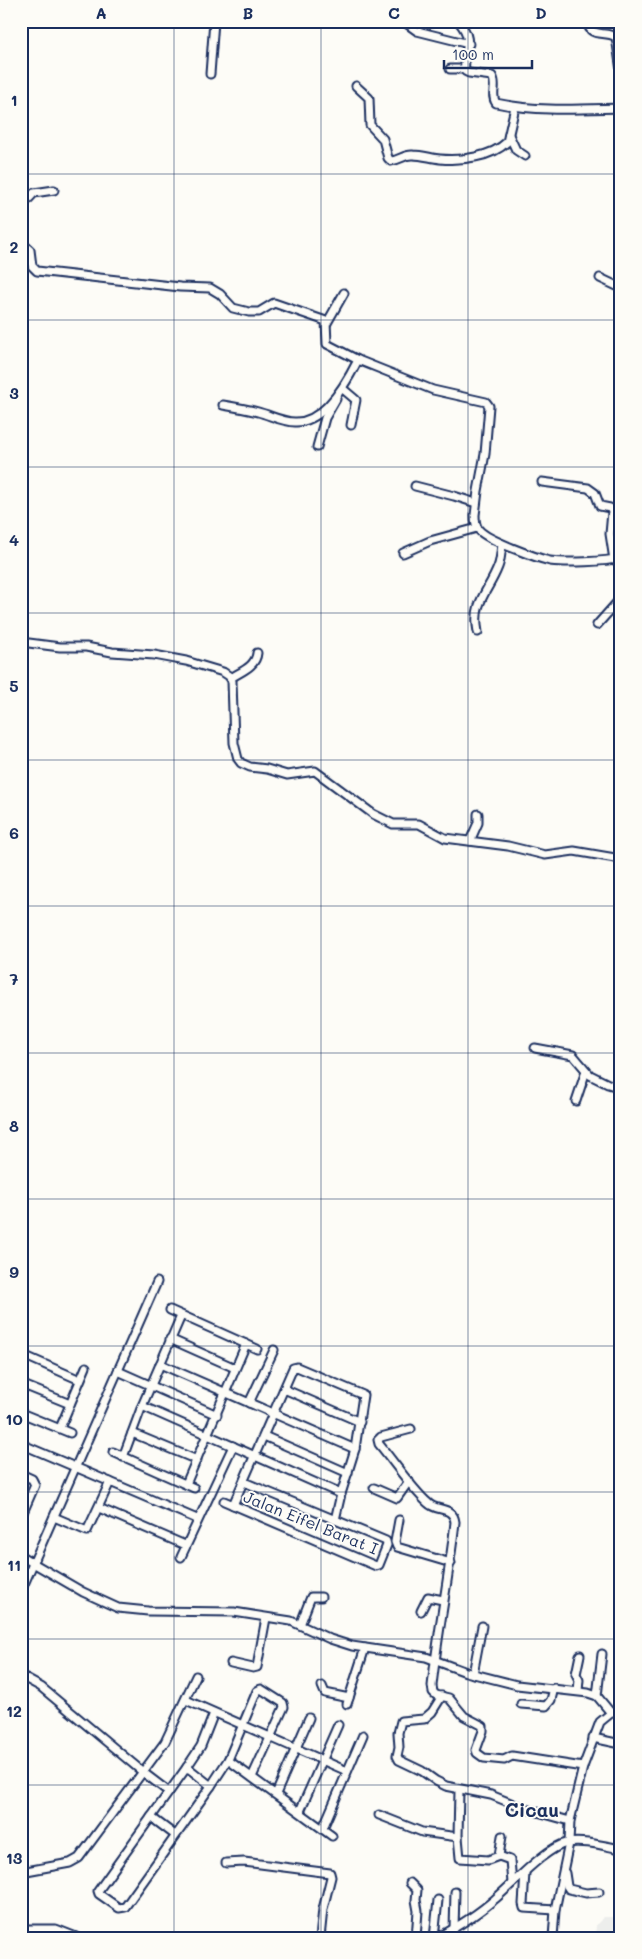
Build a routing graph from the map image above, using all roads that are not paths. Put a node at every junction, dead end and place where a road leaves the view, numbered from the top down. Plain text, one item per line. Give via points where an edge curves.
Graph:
1 (214, 21) edge
2 (403, 21) edge
3 (587, 21) edge
4 (459, 22) edge
5 (619, 35) edge
6 (469, 44) junction
7 (450, 69) dead end
8 (464, 69) junction
9 (621, 71) edge
10 (210, 74) dead end
11 (356, 86) dead end
12 (515, 107) junction
13 (621, 108) edge
14 (509, 134) junction
15 (525, 156) dead end
16 (54, 190) dead end
17 (21, 207) edge
18 (21, 242) edge
19 (600, 278) dead end
20 (621, 288) edge
21 (344, 293) dead end
22 (327, 323) junction
23 (358, 360) junction
24 (341, 391) junction
25 (223, 405) dead end
26 (351, 425) dead end
27 (317, 447) dead end
28 (542, 482) dead end
29 (415, 486) dead end
30 (476, 503) junction
31 (477, 528) junction
32 (502, 544) junction
33 (403, 553) dead end
34 (617, 559) edge
35 (621, 598) edge
36 (596, 625) dead end
37 (478, 632) dead end
38 (21, 642) edge
39 (257, 653) dead end
40 (231, 678) junction
41 (478, 814) dead end
42 (470, 841) junction
43 (621, 859) edge
44 (535, 1048) dead end
45 (586, 1071) junction
46 (621, 1088) edge
47 (576, 1101) dead end
48 (157, 1282) dead end
49 (170, 1310) dead end
50 (181, 1316) junction
51 (170, 1339) junction
52 (246, 1344) junction
53 (257, 1349) dead end
54 (274, 1350) dead end
55 (21, 1354) edge
56 (160, 1364) junction
57 (86, 1367) dead end
58 (235, 1368) junction
59 (118, 1371) junction
60 (80, 1380) junction
61 (21, 1384) edge
62 (151, 1385) junction
63 (284, 1389) junction
64 (225, 1392) junction
65 (249, 1403) junction
66 (70, 1404) junction
67 (142, 1406) junction
68 (21, 1412) edge
69 (273, 1414) junction
70 (216, 1415) junction
71 (360, 1422) junction
72 (60, 1428) junction
73 (411, 1429) dead end
74 (70, 1433) dead end
75 (132, 1433) junction
76 (208, 1435) junction
77 (264, 1436) junction
78 (21, 1444) edge
79 (233, 1446) junction
80 (355, 1448) junction
81 (113, 1452) dead end
82 (123, 1456) junction
83 (255, 1457) junction
84 (197, 1460) junction
85 (75, 1468) junction
86 (348, 1473) junction
87 (21, 1474) edge
88 (409, 1481) junction
89 (110, 1482) junction
90 (244, 1482) junction
91 (186, 1484) junction
92 (194, 1488) dead end
93 (374, 1488) dead end
94 (340, 1494) junction
95 (224, 1501) dead end
96 (24, 1504) edge
97 (233, 1505) junction
98 (99, 1508) junction
99 (21, 1517) edge
100 (54, 1517) junction
101 (197, 1520) junction
102 (335, 1520) junction
103 (399, 1520) dead end
104 (185, 1545) junction
105 (21, 1556) edge
106 (180, 1557) dead end
107 (34, 1562) junction
108 (451, 1563) junction
109 (21, 1591) edge
110 (321, 1597) dead end
111 (443, 1600) junction
112 (421, 1611) dead end
113 (266, 1618) junction
114 (300, 1625) junction
115 (482, 1626) dead end
116 (365, 1648) junction
117 (602, 1654) dead end
118 (580, 1655) dead end
119 (436, 1660) junction
120 (231, 1663) dead end
121 (473, 1674) junction
122 (21, 1676) edge
123 (196, 1676) dead end
124 (322, 1686) dead end
125 (554, 1688) junction
126 (578, 1691) junction
127 (442, 1696) junction
128 (597, 1696) junction
129 (186, 1700) junction
130 (521, 1704) dead end
131 (621, 1711) edge
132 (214, 1713) junction
133 (611, 1713) junction
134 (309, 1718) dead end
135 (338, 1724) dead end
136 (242, 1726) junction
137 (363, 1736) dead end
138 (270, 1737) junction
139 (593, 1738) junction
140 (621, 1744) edge
141 (296, 1749) junction
142 (228, 1760) junction
143 (322, 1760) junction
144 (187, 1767) junction
145 (583, 1767) junction
146 (347, 1771) junction
147 (144, 1773) junction
148 (252, 1777) junction
149 (211, 1786) junction
150 (459, 1790) junction
151 (169, 1792) junction
152 (276, 1794) junction
153 (300, 1812) junction
154 (379, 1815) dead end
155 (152, 1817) junction
156 (570, 1821) junction
157 (323, 1828) junction
158 (175, 1835) junction
159 (332, 1836) dead end
160 (502, 1836) dead end
161 (458, 1837) junction
162 (568, 1843) junction
163 (621, 1849) edge
164 (499, 1856) junction
165 (226, 1863) dead end
166 (564, 1864) junction
167 (21, 1872) edge
168 (525, 1873) junction
169 (410, 1883) dead end
170 (512, 1883) junction
171 (455, 1892) dead end
172 (599, 1892) dead end
173 (438, 1900) dead end
174 (555, 1910) junction
175 (21, 1929) edge
176 (454, 1929) junction
177 (79, 1938) edge
178 (320, 1938) edge
179 (416, 1938) edge
180 (436, 1938) edge
181 (553, 1938) edge

1 - 10 street
2 - 6 street via 417,31
3 - 5 street via 592,32
4 - 6 street
5 - 9 street
6 - 8 street
7 - 8 street
8 - 12 street via 469,73 492,76 495,102
11 - 14 street via 368,98 370,125 383,139 391,161 412,155 447,160 476,156 502,146
12 - 13 street
12 - 14 street
14 - 15 street via 516,150
16 - 17 street via 34,193
18 - 22 street via 30,250 32,266 37,271 210,288 233,308 257,313 274,303
19 - 20 street
21 - 22 street
22 - 23 street via 327,344
23 - 24 street
23 - 30 street via 442,393 488,404 485,454
24 - 25 street via 314,417 299,422
24 - 26 street via 356,400
24 - 27 street via 324,418
28 - 34 street via 588,488 595,493 600,506 612,510 610,534
29 - 30 street
30 - 31 street
31 - 32 street
31 - 33 street via 430,541
32 - 34 street via 552,561
32 - 37 street via 499,566 477,608
35 - 36 street
38 - 40 street via 154,655 223,672
39 - 40 street via 252,665
40 - 42 street via 235,751 244,766 268,768 287,775 315,771 373,814 391,823 419,824 445,838
41 - 42 street via 478,823
42 - 43 street via 545,855 574,851
44 - 45 street via 573,1055
45 - 46 street
45 - 47 street
48 - 59 street
49 - 50 street
50 - 51 street
50 - 52 street
51 - 56 street
51 - 58 street
52 - 53 street
52 - 58 street
54 - 65 street
55 - 60 street
56 - 62 street
56 - 64 street
57 - 60 street
58 - 64 street
59 - 62 street
59 - 85 street
60 - 66 street
61 - 66 street
62 - 67 street
62 - 70 street
63 - 69 street
63 - 71 street
63 - 71 street via 296,1367 363,1395
64 - 65 street
64 - 70 street
65 - 69 street
66 - 72 street
67 - 75 street
67 - 76 street
68 - 72 street
69 - 77 street
69 - 80 street
70 - 76 street
71 - 80 street
72 - 74 street
73 - 88 street via 378,1440
75 - 82 street
75 - 84 street
76 - 79 street
76 - 84 street
77 - 83 street
77 - 86 street
78 - 85 street
79 - 83 street
79 - 101 street
80 - 86 street
81 - 82 street
82 - 91 street
83 - 90 street
83 - 94 street
84 - 91 street
85 - 89 street
85 - 100 street
86 - 94 street
87 - 96 street via 34,1481 35,1485
88 - 93 street via 397,1498
88 - 108 street via 428,1503 454,1516
89 - 98 street
89 - 101 street
90 - 97 street
90 - 102 street
91 - 92 street
94 - 102 street
95 - 97 street, Jalan Eifel Barat I
96 - 99 street
97 - 102 street, Jalan Eifel Barat I via 379,1565 386,1541
98 - 100 street via 87,1531
98 - 104 street
100 - 107 street
101 - 104 street
103 - 108 street via 397,1547
104 - 106 street
105 - 107 street
107 - 109 street
107 - 113 street via 118,1608 158,1612 228,1612
108 - 111 street
110 - 114 street via 311,1597
111 - 112 street via 428,1597
111 - 119 street
113 - 114 street
113 - 120 street via 257,1667
114 - 116 street via 330,1640
115 - 121 street
116 - 119 street
116 - 124 street via 348,1701 326,1693
117 - 128 street
118 - 126 street via 576,1674
119 - 121 street
119 - 127 street via 432,1689 436,1695
121 - 125 street via 517,1685
122 - 147 street via 41,1687
123 - 129 street
125 - 126 street
125 - 130 street via 546,1706
126 - 128 street
127 - 145 street via 449,1698 464,1716 483,1726 476,1750 481,1757 500,1760 512,1756
127 - 150 street via 424,1719 402,1721 397,1756 436,1781
128 - 133 street
129 - 132 street
129 - 147 street via 166,1742
131 - 133 street
132 - 136 street
132 - 144 street via 201,1746
133 - 139 street via 600,1722
134 - 141 street
135 - 143 street
136 - 138 street
136 - 138 street via 257,1691 263,1690 284,1705
136 - 142 street
137 - 146 street
138 - 141 street
138 - 148 street
139 - 140 street
139 - 145 street
141 - 143 street
141 - 152 street
142 - 148 street
142 - 149 street
143 - 146 street
143 - 153 street
144 - 149 street
144 - 151 street
145 - 156 street
146 - 157 street
147 - 151 street
147 - 167 street via 79,1858 70,1863
148 - 152 street
149 - 158 street
150 - 156 street via 474,1790
150 - 161 street
151 - 155 street
152 - 153 street
153 - 157 street
154 - 161 street via 422,1832
155 - 158 street
155 - 158 street via 98,1891 99,1894 119,1908 124,1907
156 - 162 street
157 - 159 street
160 - 164 street
161 - 164 street via 460,1858 488,1860
162 - 163 street
162 - 166 street
162 - 168 street via 552,1850
164 - 170 street via 510,1860
165 - 178 street via 244,1862 330,1873
166 - 172 street via 569,1889 586,1894
166 - 174 street
168 - 170 street
168 - 174 street via 524,1908
169 - 179 street via 417,1890
170 - 176 street
171 - 176 street
173 - 180 street
174 - 181 street
175 - 177 street via 56,1930
176 - 180 street

